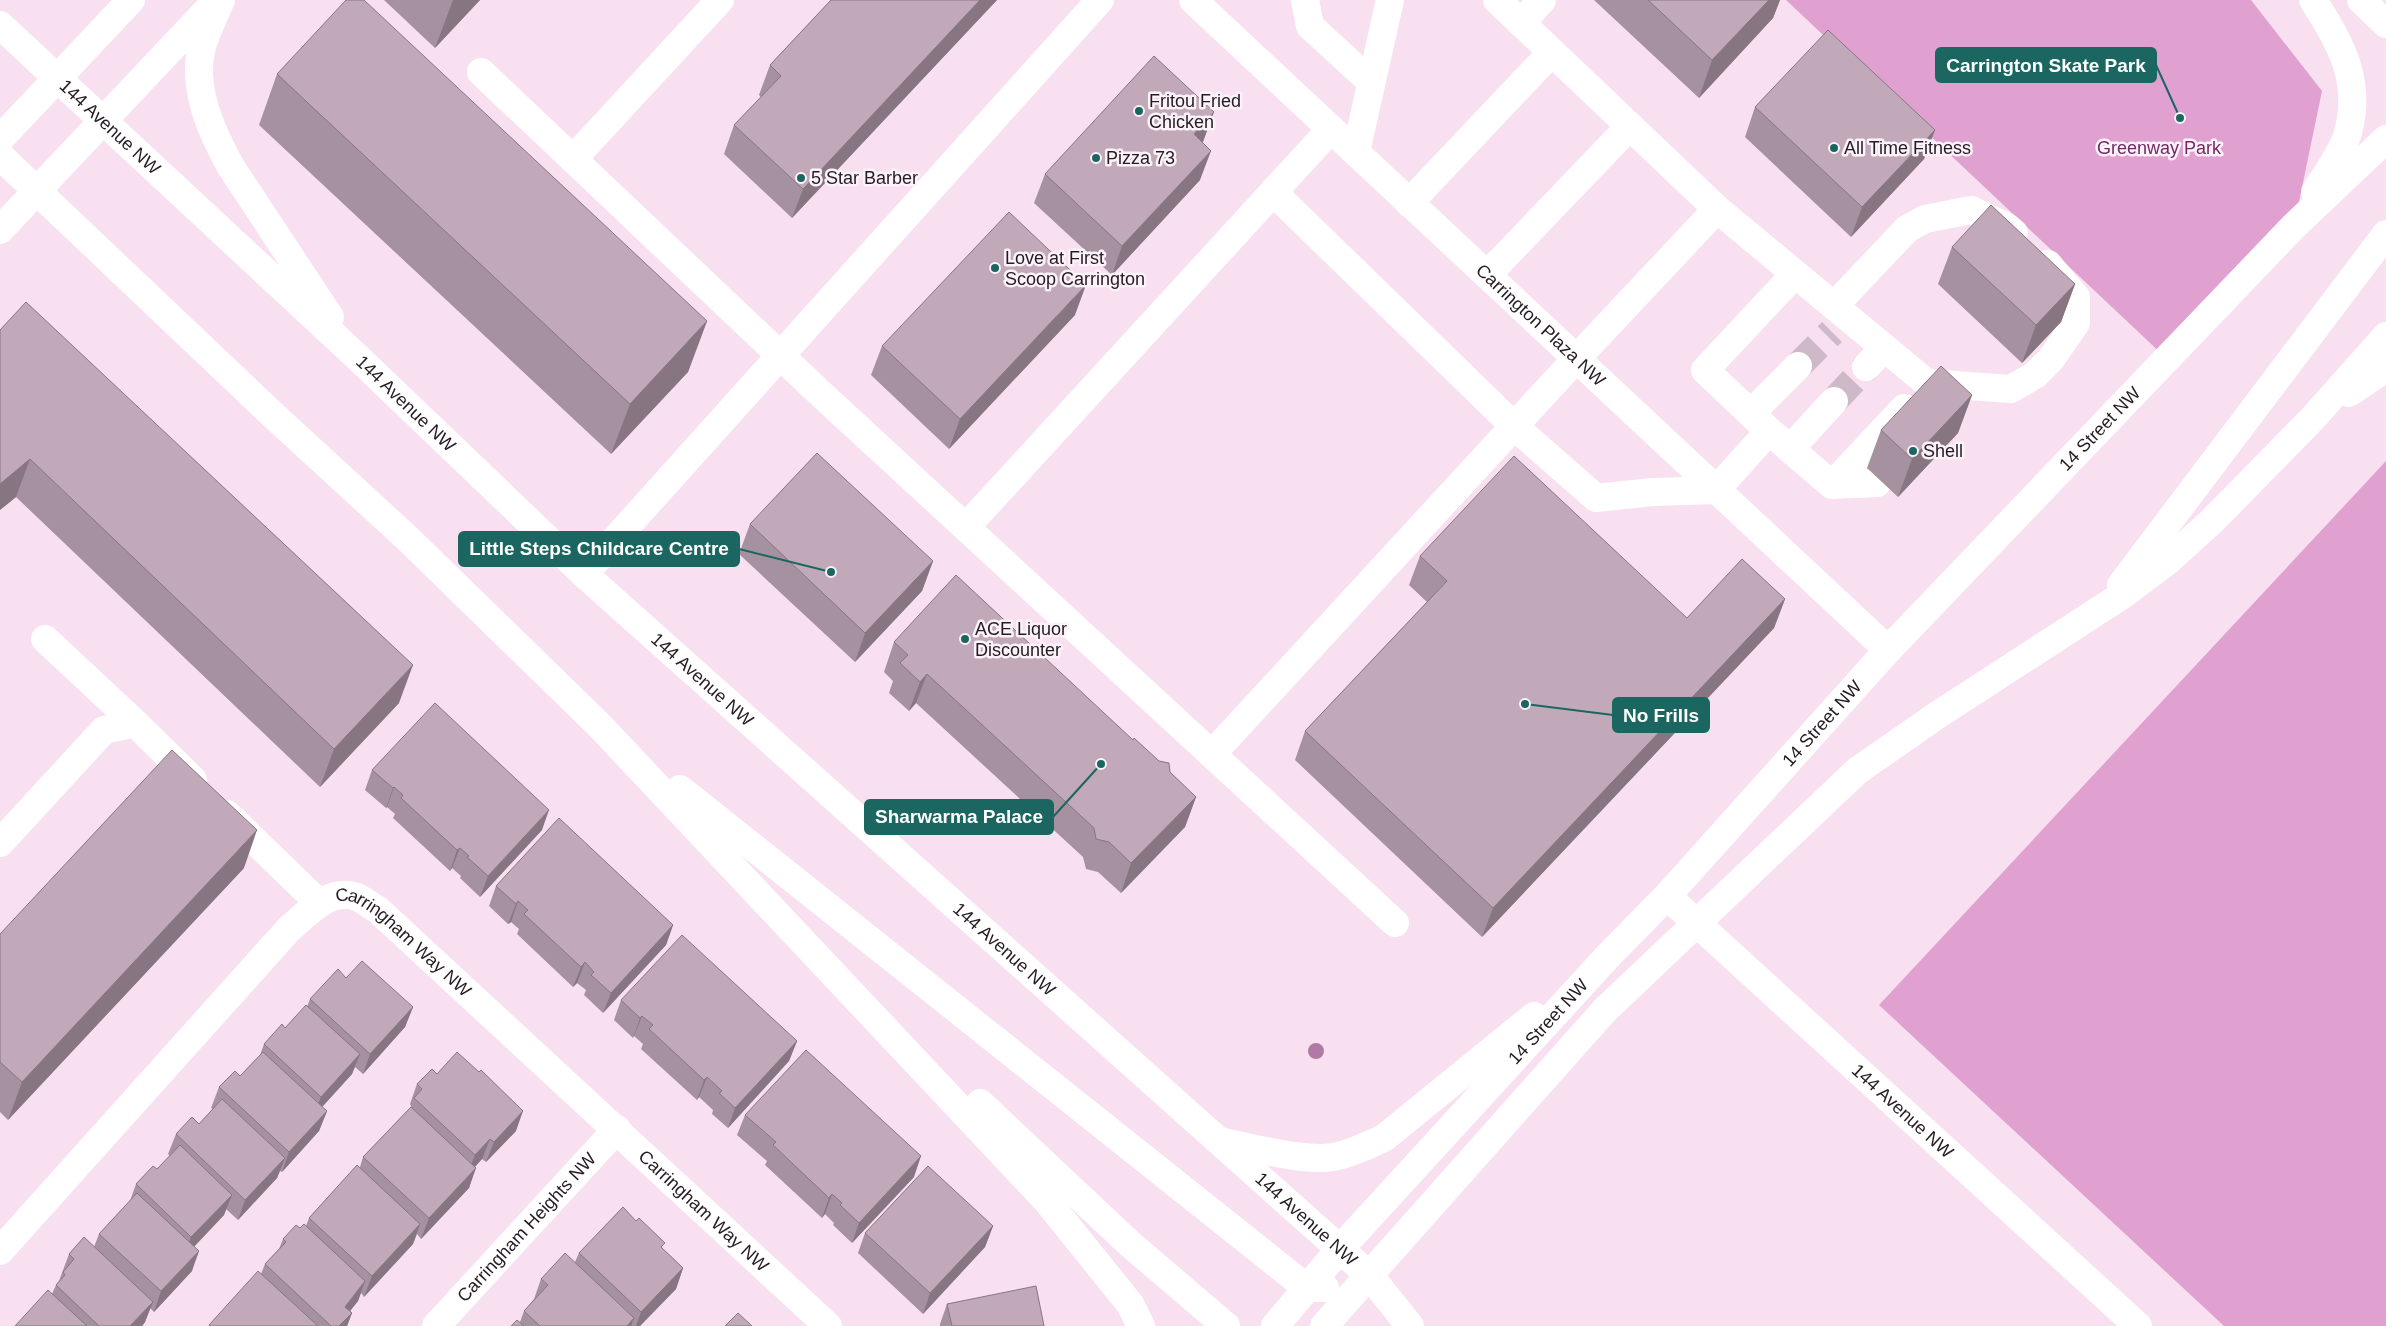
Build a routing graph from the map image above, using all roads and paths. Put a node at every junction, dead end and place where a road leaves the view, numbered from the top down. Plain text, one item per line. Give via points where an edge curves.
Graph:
1 (131, 0) edge
2 (217, 0) edge
3 (221, 0) edge
4 (720, 0) edge
5 (1100, 0) edge
6 (1193, 0) edge
7 (1288, 0) edge
8 (1390, 0) edge
9 (1497, 0) edge
10 (1542, 0) edge
11 (2313, 0) edge
12 (2360, 0) edge
13 (1308, 13) edge
14 (1521, 23) junction
15 (0, 24) edge
16 (2386, 24) edge
17 (1552, 52) junction
18 (481, 72) dead end
19 (57, 78) junction
20 (1371, 82) junction
21 (103, 120) junction
22 (1630, 126) junction
23 (1330, 129) junction
24 (0, 139) edge
25 (2386, 139) edge
26 (1356, 152) junction
27 (0, 156) edge
28 (574, 159) junction
29 (38, 191) junction
30 (1272, 192) junction
31 (1410, 203) junction
32 (1717, 209) junction
33 (2294, 226) junction
34 (0, 230) edge
35 (2386, 234) edge
36 (1795, 274) junction
37 (1488, 275) junction
38 (1837, 318) junction
39 (2386, 336) edge
40 (354, 354) junction
41 (781, 356) junction
42 (1576, 358) junction
43 (1798, 366) tunnel mouth
44 (2386, 368) edge
45 (1927, 383) junction
46 (1969, 387) junction
47 (1834, 401) tunnel mouth
48 (1949, 410) edge
49 (2313, 418) junction
50 (1760, 422) junction
51 (1514, 426) junction
52 (1790, 449) junction
53 (1878, 483) dead end
54 (1832, 485) junction
55 (1716, 490) junction
56 (966, 527) junction
57 (584, 574) junction
58 (2107, 604) junction
59 (45, 639) dead end
60 (1888, 650) junction
61 (135, 723) junction
62 (600, 726) junction
63 (1212, 754) junction
64 (0, 842) edge
65 (1667, 896) junction
66 (319, 903) junction
67 (1395, 922) dead end
68 (1698, 922) junction
69 (790, 926) junction
70 (1609, 955) junction
71 (617, 1130) junction
72 (1218, 1141) junction
73 (3, 1241) edge
74 (1339, 1250) junction
75 (1363, 1282) junction
76 (1307, 1288) junction
77 (436, 1326) edge
78 (828, 1326) edge
79 (1141, 1326) edge
80 (1226, 1326) edge
81 (1275, 1326) edge
82 (1324, 1326) edge
83 (1410, 1326) edge
84 (2138, 1326) edge

1 - 19 main road
2 - 21 main road
3 - 40 main road via 203,44 199,67 206,112 231,167
4 - 28 main road
5 - 41 main road
6 - 23 main road, Carrington Plaza NW
7 - 13 main road via 1291,10
8 - 20 main road
9 - 14 main road
10 - 14 main road
11 - 33 main road via 2343,51 2352,80 2352,111 2338,154
12 - 16 main road
13 - 20 main road
14 - 17 main road
15 - 19 main road, 144 Avenue NW
17 - 22 main road
17 - 31 main road
18 - 28 main road
19 - 21 main road, 144 Avenue NW
19 - 24 main road
20 - 26 main road
21 - 29 main road
21 - 40 main road, 144 Avenue NW
22 - 32 main road
22 - 37 main road
23 - 26 main road, Carrington Plaza NW
23 - 30 main road
25 - 33 main road, 14 Street NW
26 - 31 main road, Carrington Plaza NW
27 - 29 main road
28 - 41 main road
29 - 34 main road
29 - 62 main road via 407,538
30 - 51 main road
30 - 56 main road
31 - 37 main road, Carrington Plaza NW
32 - 36 main road
32 - 42 main road
33 - 60 main road, 14 Street NW
35 - 58 main road
36 - 38 main road
36 - 50 main road via 1705,370
37 - 42 main road, Carrington Plaza NW
38 - 45 main road via 1875,357
38 - 46 main road via 1908,229 1924,220 1971,210 2007,228 2056,271 2076,297 2076,323 2051,359 2035,375 2011,389
39 - 49 main road, 14 Street NW
40 - 57 main road, 144 Avenue NW
41 - 56 main road
41 - 57 main road
42 - 51 main road
42 - 55 main road, Carrington Plaza NW
43 - 50 main road
44 - 49 main road
45 - 46 main road
45 - 54 main road
46 - 48 main road
47 - 52 main road
49 - 58 main road, 14 Street NW via 2169,560
50 - 52 main road
50 - 55 main road
51 - 55 main road via 1596,498
51 - 63 main road
52 - 54 main road
53 - 54 main road
55 - 60 main road, Carrington Plaza NW
56 - 63 main road
57 - 72 main road, 144 Avenue NW
58 - 68 main road, 14 Street NW via 1857,771
59 - 61 main road
60 - 65 main road, 14 Street NW
61 - 64 main road via 104,730
61 - 66 main road
62 - 69 main road
62 - 76 main road
63 - 67 main road
65 - 68 main road, 144 Avenue NW
65 - 70 main road, 14 Street NW
66 - 71 main road, Carringham Way NW via 332,896 357,897 378,910
66 - 73 main road, Carringham Way NW via 289,929
68 - 75 main road, 14 Street NW via 1604,1011
68 - 84 main road, 144 Avenue NW
69 - 79 main road via 1047,1201 1130,1304
69 - 80 main road via 1130,1244
70 - 72 main road via 1384,1138 1333,1157 1304,1156
70 - 74 main road, 14 Street NW
71 - 77 main road, Carringham Heights NW
71 - 78 main road, Carringham Way NW
72 - 74 main road, 144 Avenue NW
74 - 75 main road, 144 Avenue NW
74 - 76 main road, 14 Street NW
75 - 76 main road
75 - 82 main road, 14 Street NW
75 - 83 main road, 144 Avenue NW
76 - 81 main road, 14 Street NW

